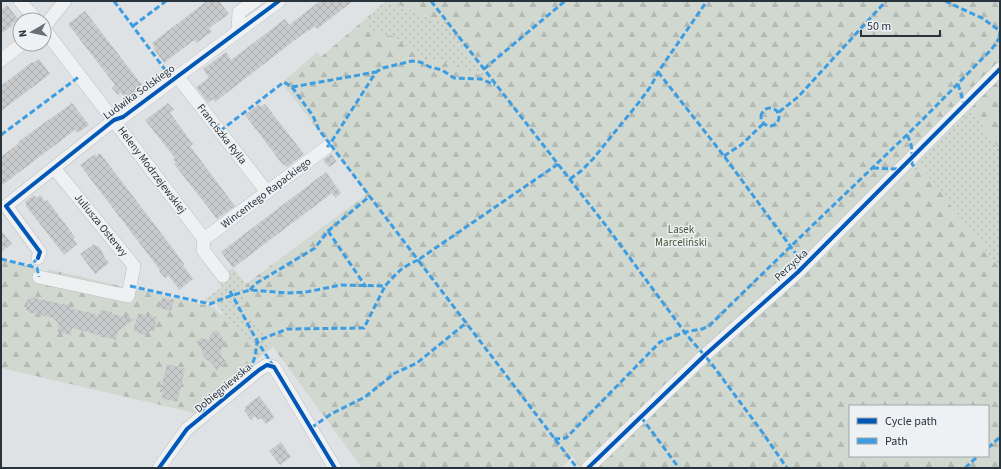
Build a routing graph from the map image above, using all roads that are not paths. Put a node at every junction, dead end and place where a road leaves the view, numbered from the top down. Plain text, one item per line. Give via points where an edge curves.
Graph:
1 (20, 1) edge
2 (65, 1) edge
3 (255, 1) edge
4 (278, 1) edge
5 (29, 12) edge
6 (52, 18) edge
7 (238, 30) junction
8 (52, 39) edge
9 (12, 52) edge
10 (1, 60) edge
11 (1000, 69) edge
12 (177, 76) junction
13 (114, 120) junction
14 (327, 147) dead end
15 (54, 168) junction
16 (267, 192) junction
17 (204, 239) junction
18 (38, 258) dead end
19 (223, 276) dead end
20 (39, 277) dead end
21 (159, 468) edge
22 (335, 468) edge
23 (588, 468) edge

1 - 5 street
2 - 6 street
3 - 7 street via 239,12
4 - 7 street, Ludwika Solskiego
7 - 12 street, Ludwika Solskiego
8 - 13 street, Heleny Modrzejewskiej
9 - 10 street
11 - 23 street, Perzycka via 798,272 705,354
12 - 13 street, Ludwika Solskiego via 123,117
12 - 16 street, Franciszka Rylla
13 - 15 street, Ludwika Solskiego
13 - 17 street, Heleny Modrzejewskiej
14 - 16 street, Wincentego Rapackiego
15 - 18 street, Ludwika Solskiego via 6,206 40,252
15 - 20 street, Juliusza Osterwy via 134,266 128,296
16 - 17 street, Wincentego Rapackiego
17 - 19 street, Heleny Modrzejewskiej via 203,250
21 - 22 street, Dobiegniewska via 188,429 267,365 274,367

